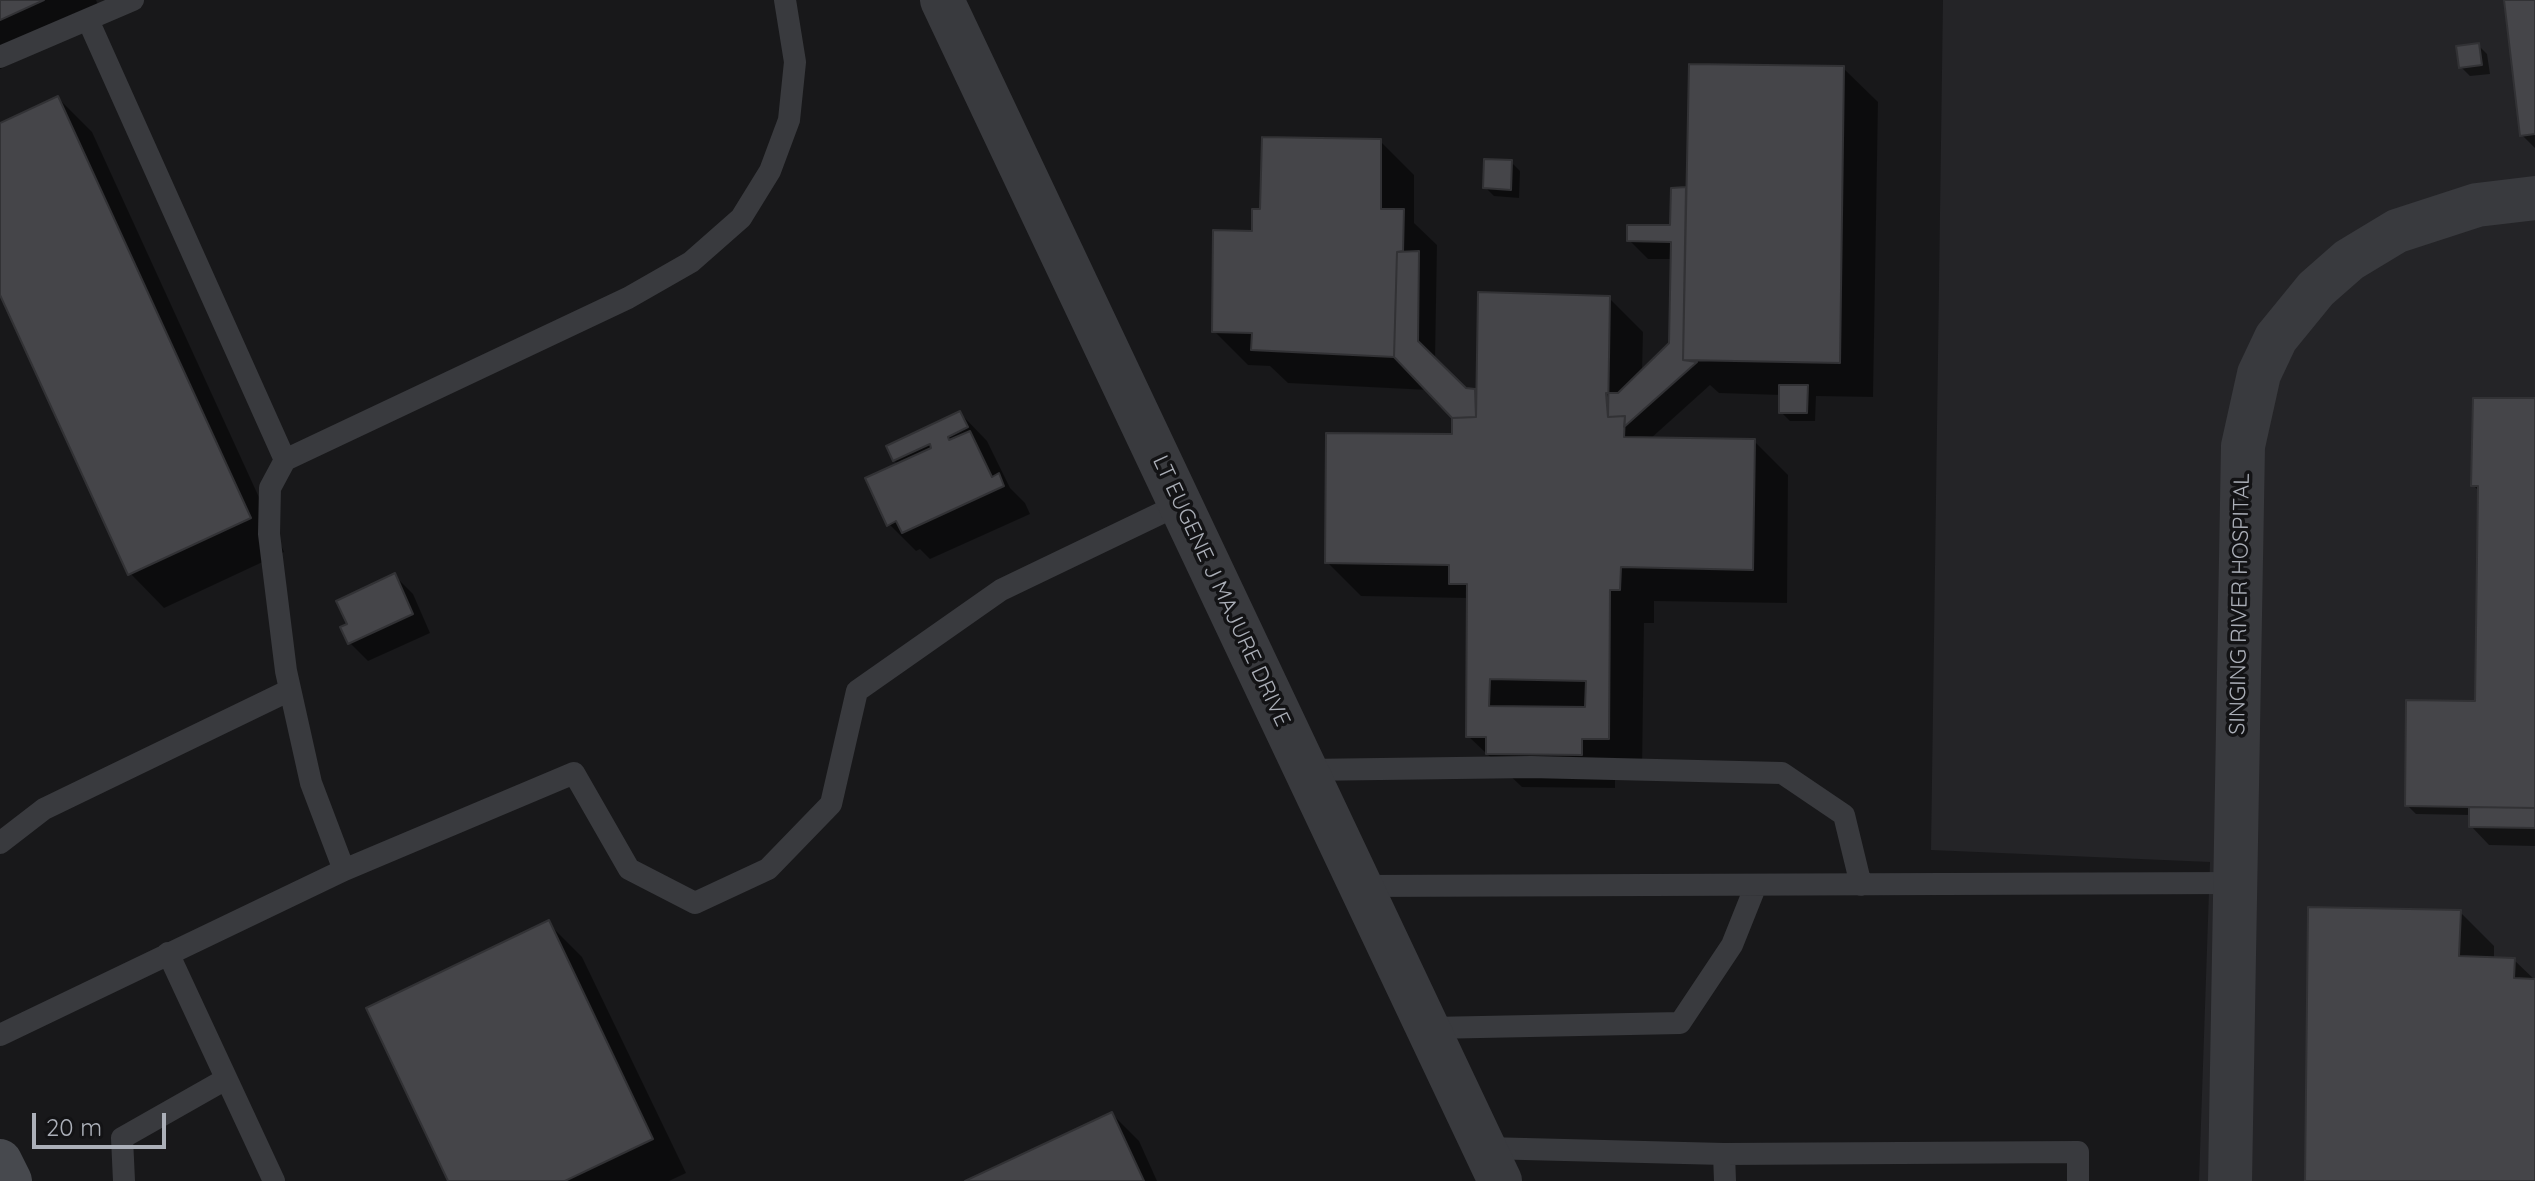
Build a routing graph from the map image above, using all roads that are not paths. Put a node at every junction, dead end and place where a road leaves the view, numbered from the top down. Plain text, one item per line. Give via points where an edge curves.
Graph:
1 (133, 0) edge
2 (785, 0) edge
3 (942, 0) edge
4 (88, 20) junction
5 (0, 57) edge
6 (2535, 198) edge
7 (285, 460) junction
8 (1180, 504) junction
9 (290, 690) junction
10 (1305, 770) junction
11 (0, 843) edge
12 (344, 870) junction
13 (2236, 883) junction
14 (1756, 885) junction
15 (1861, 885) junction
16 (1358, 886) junction
17 (168, 953) junction
18 (1431, 1028) junction
19 (0, 1035) edge
20 (226, 1079) junction
21 (1724, 1154) junction
22 (0, 1161) edge
23 (1492, 1164) edge
24 (10, 1181) edge
25 (124, 1181) edge
26 (274, 1181) edge
27 (1725, 1181) edge
28 (2078, 1181) edge
29 (2230, 1181) edge

1 - 4 lane
2 - 7 lane via 795,62 789,120 770,171 741,218 691,262 628,298
3 - 8 street, LT EUGENE J MAJURE DRIVE
4 - 5 lane
4 - 7 lane
6 - 13 street, SINGING RIVER HOSPITAL via 2477,205 2397,231 2349,260 2316,289 2276,338 2259,374 2243,446
7 - 9 lane via 270,488 269,534
8 - 10 street, LT EUGENE J MAJURE DRIVE
8 - 12 lane via 1001,590 857,691 831,804 768,869 695,903 629,869 574,773
9 - 11 lane via 44,809
9 - 12 lane via 311,783
10 - 15 lane via 1531,767 1782,773 1844,815
10 - 16 street, LT EUGENE J MAJURE DRIVE
12 - 17 lane
13 - 15 lane
13 - 29 street, SINGING RIVER HOSPITAL
14 - 15 lane
14 - 16 lane
14 - 18 lane via 1732,945 1680,1023
16 - 18 street, LT EUGENE J MAJURE DRIVE
17 - 19 lane
17 - 20 lane
18 - 23 street, LT EUGENE J MAJURE DRIVE
20 - 25 lane via 122,1138
20 - 26 lane
21 - 23 lane
21 - 27 lane
21 - 28 lane via 2078,1152
22 - 24 main road

